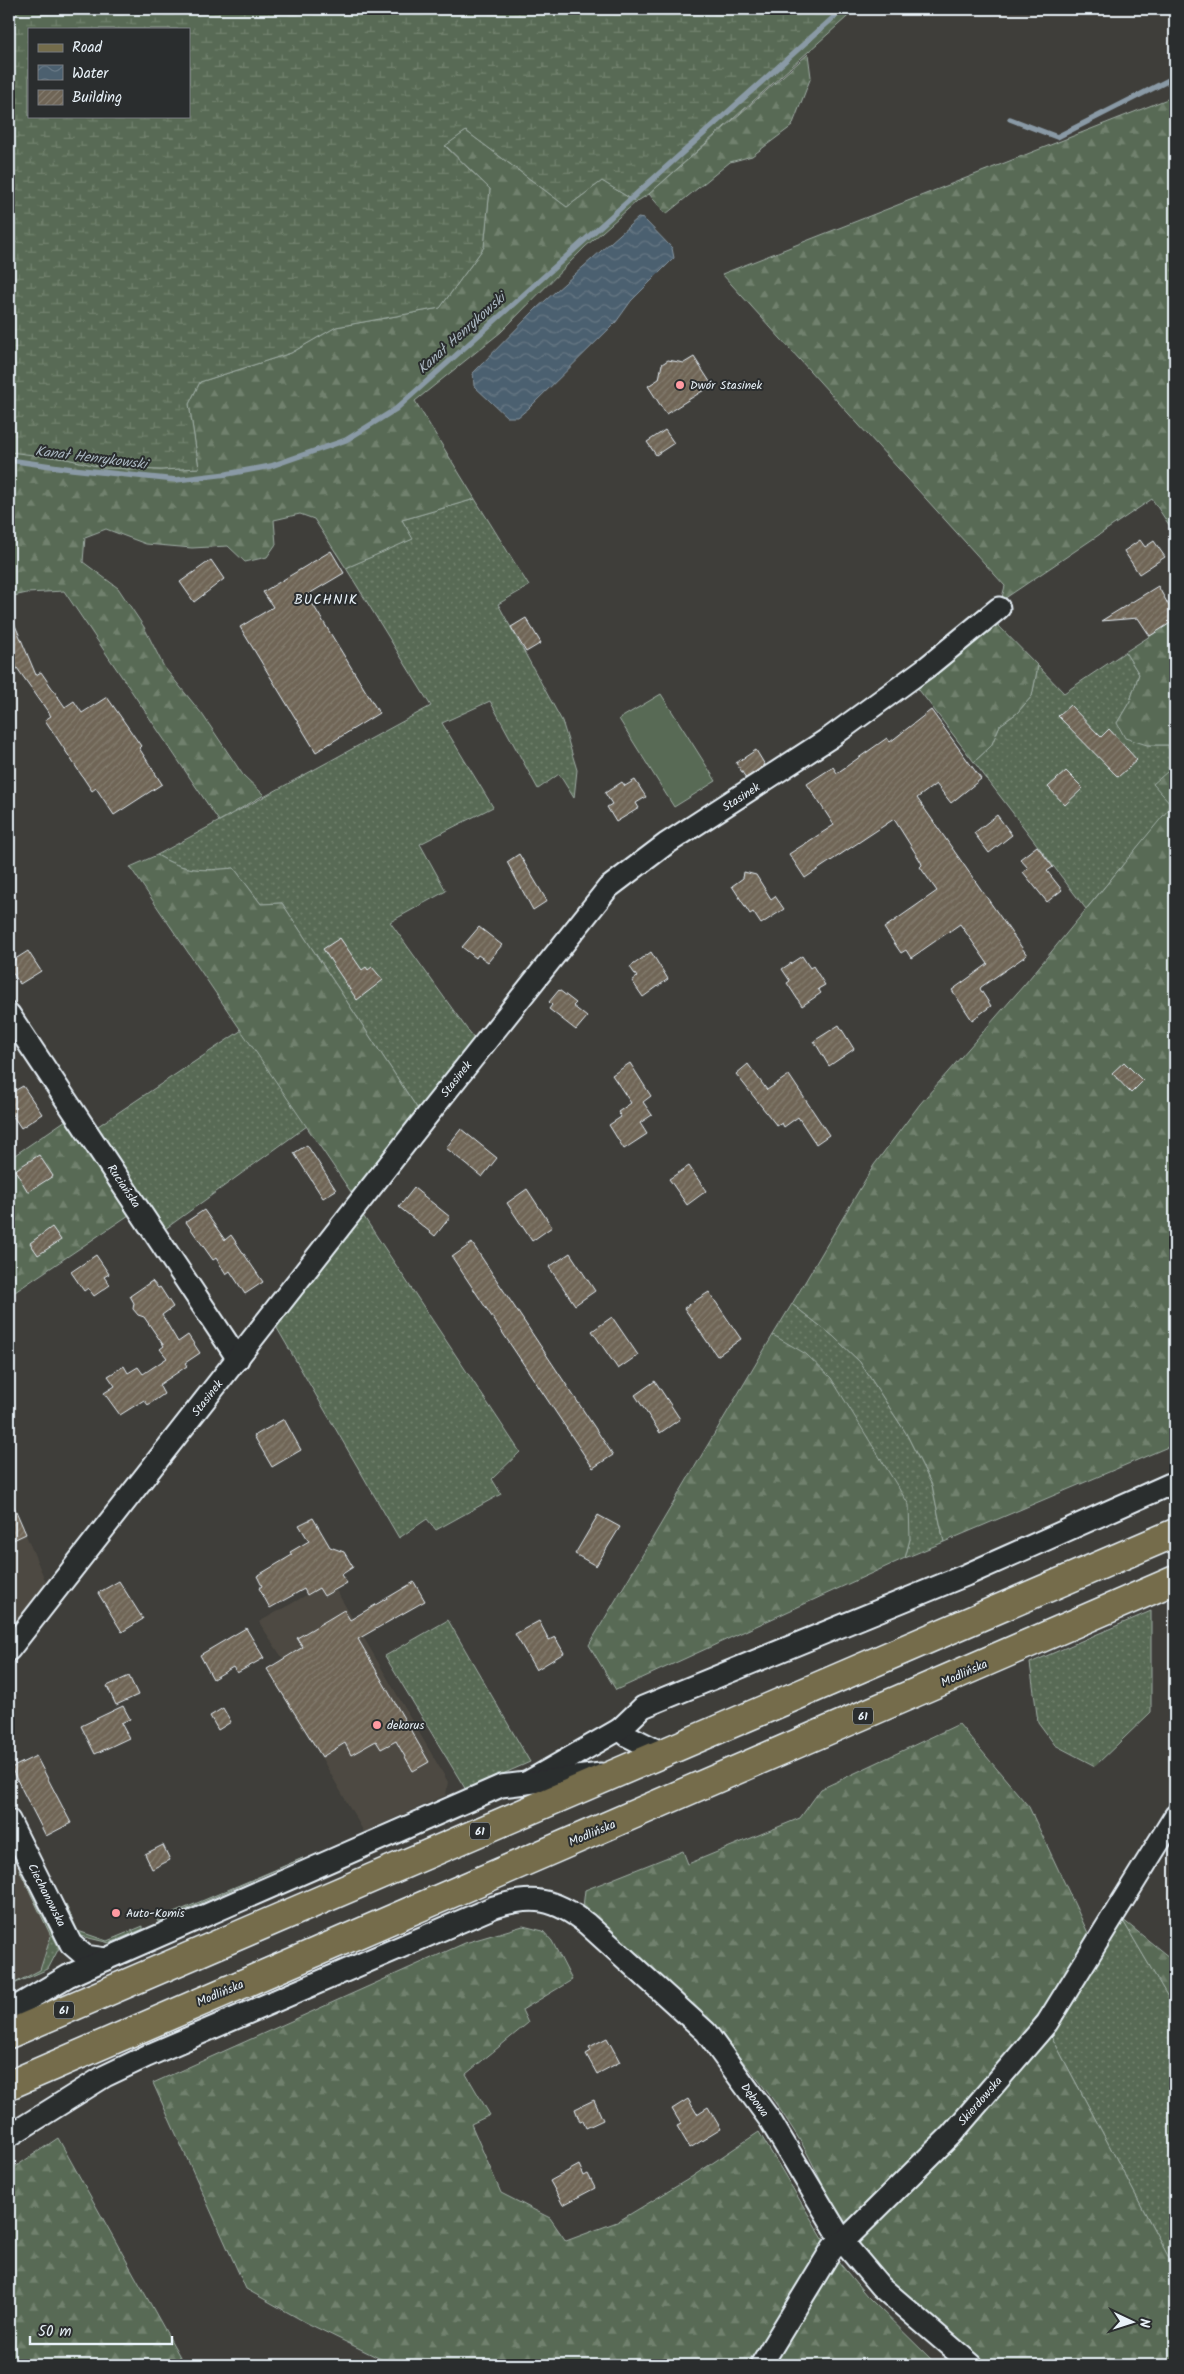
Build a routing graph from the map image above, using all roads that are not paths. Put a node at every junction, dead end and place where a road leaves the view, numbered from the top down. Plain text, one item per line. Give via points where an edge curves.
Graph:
1 (999, 608) dead end
2 (9, 1014) edge
3 (238, 1358) junction
4 (1175, 1482) edge
5 (1175, 1533) edge
6 (1175, 1580) edge
7 (9, 1650) edge
8 (620, 1729) junction
9 (662, 1753) junction
10 (618, 1771) junction
11 (526, 1783) junction
12 (1175, 1816) edge
13 (9, 1820) edge
14 (71, 1944) junction
15 (106, 1958) junction
16 (68, 1976) junction
17 (9, 2011) edge
18 (9, 2034) edge
19 (9, 2085) edge
20 (9, 2136) edge
21 (843, 2242) junction
22 (761, 2365) edge
23 (972, 2365) edge

1 - 3 street, Stasinek via 927,667 838,732 666,844 608,888
2 - 3 street, Ruciańska
3 - 7 street, Stasinek
4 - 8 street via 966,1575 643,1707
5 - 9 main road, 61
6 - 19 main road, Modlińska / 61
8 - 9 street
8 - 11 street
9 - 10 main road, 61
10 - 11 street
10 - 18 main road, 61
11 - 15 street via 494,1790
12 - 21 street, Skierdowska via 1047,2023 951,2135
13 - 14 street, Ciechanowska
14 - 15 street via 85,1956
14 - 16 street, Ciechanowska
15 - 16 street
16 - 17 street
20 - 21 street, Dębowa via 105,2076 147,2056 494,1907 513,1901 537,1900 571,1911 706,2032 770,2120
21 - 22 street, Skierdowska via 834,2247
21 - 23 street, Dębowa via 881,2286

